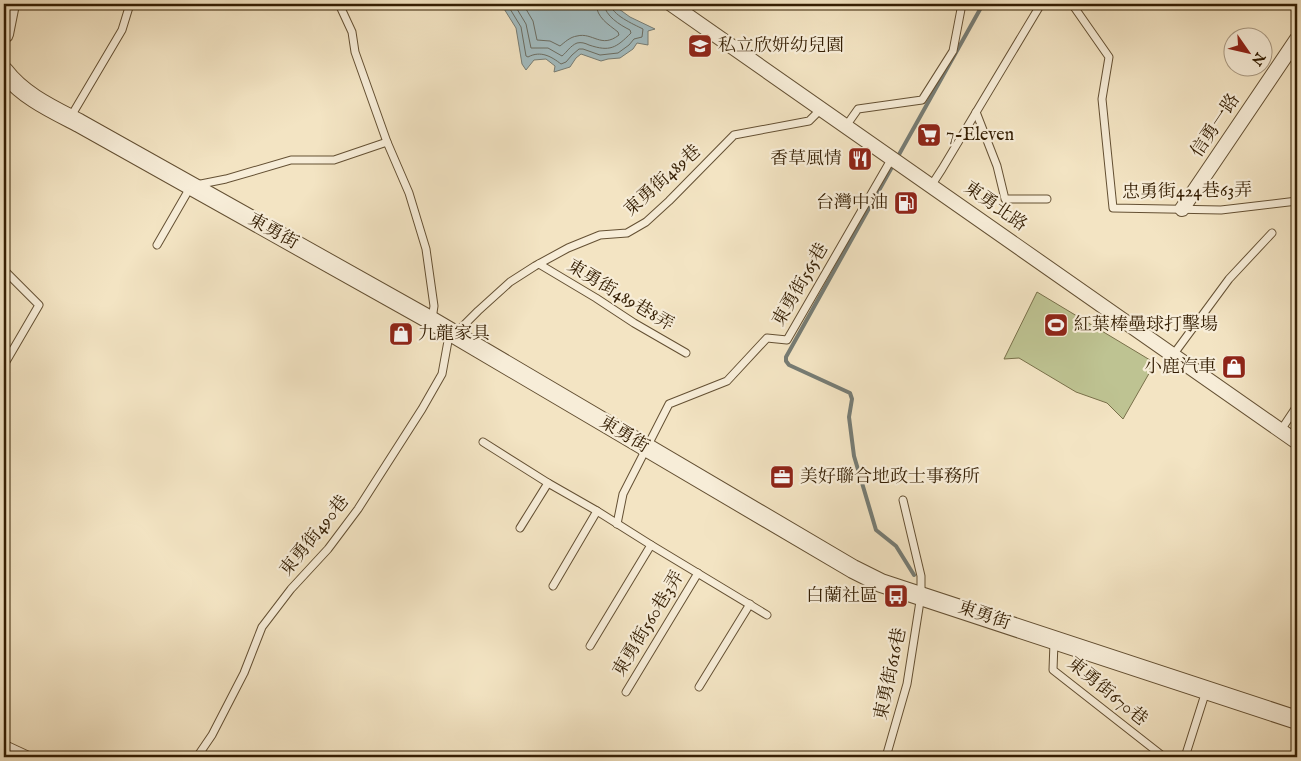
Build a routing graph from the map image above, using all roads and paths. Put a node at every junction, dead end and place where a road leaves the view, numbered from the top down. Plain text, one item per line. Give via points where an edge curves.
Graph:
1 (10, 4) edge
2 (130, 4) edge
3 (339, 4) edge
4 (671, 4) edge
5 (962, 4) edge
6 (1041, 4) edge
7 (1072, 4) edge
8 (4, 34) edge
9 (1297, 38) edge
10 (4, 71) edge
11 (821, 109) junction
12 (976, 112) junction
13 (70, 118) junction
14 (846, 126) junction
15 (387, 142) junction
16 (896, 161) junction
17 (191, 186) junction
18 (931, 186) junction
19 (1047, 200) dead end
20 (1297, 201) edge
21 (1182, 209) junction
22 (1272, 233) dead end
23 (157, 245) dead end
24 (538, 264) junction
25 (4, 270) edge
26 (432, 321) junction
27 (455, 335) junction
28 (686, 353) dead end
29 (1173, 355) junction
30 (4, 365) edge
31 (1297, 406) edge
32 (1281, 430) junction
33 (483, 442) dead end
34 (1297, 442) edge
35 (646, 448) junction
36 (548, 483) junction
37 (903, 500) dead end
38 (597, 511) junction
39 (617, 524) junction
40 (520, 528) dead end
41 (651, 545) junction
42 (698, 573) junction
43 (553, 586) dead end
44 (921, 595) junction
45 (750, 604) junction
46 (767, 615) dead end
47 (1054, 640) junction
48 (590, 646) dead end
49 (699, 687) dead end
50 (1206, 691) junction
51 (626, 692) dead end
52 (1290, 718) edge
53 (4, 744) edge
54 (32, 757) edge
55 (197, 757) edge
56 (886, 757) edge
57 (1164, 757) edge
58 (1186, 757) edge

1 - 8 street
2 - 13 lane via 122,30
3 - 15 lane via 352,32 355,52
4 - 11 street, 東勇北路
5 - 14 lane via 953,50 922,100 858,109
6 - 12 lane
7 - 21 lane, 忠勇街424巷63弄 via 1109,57 1102,99 1113,208
9 - 21 street, 信勇一路
10 - 13 street, 東勇街 via 19,87
11 - 14 street, 東勇北路
11 - 24 lane, 東勇街489巷 via 809,121 734,135 646,222 627,233 600,235
12 - 18 lane
12 - 19 lane via 997,166 1005,198
13 - 17 street, 東勇街
14 - 16 street, 東勇北路
15 - 17 lane via 334,160 291,160
15 - 26 lane via 409,194 426,249 434,306
16 - 18 street, 東勇北路
16 - 35 lane, 東勇街565巷 via 884,169 787,340 767,338 727,381 668,404
17 - 23 lane
17 - 26 street, 東勇街
18 - 29 street, 東勇北路
20 - 21 lane, 忠勇街424巷63弄 via 1221,210
22 - 29 lane via 1229,279
24 - 27 lane, 東勇街489巷 via 510,282
24 - 28 lane, 東勇街489巷8弄
25 - 30 lane via 39,305
26 - 27 street, 東勇街
27 - 35 street, 東勇街
27 - 55 lane, 東勇街490巷 via 448,341 442,374 358,509 262,627 244,673
29 - 32 street, 東勇北路
31 - 32 lane
32 - 34 street, 東勇北路
33 - 36 lane
35 - 39 lane via 623,494
35 - 44 street, 東勇街 via 853,569 881,583
36 - 38 lane
36 - 40 lane
37 - 44 lane, 東勇街616巷 via 921,576
38 - 39 lane
38 - 43 lane
39 - 41 lane
41 - 42 lane
41 - 48 lane
42 - 45 lane
42 - 51 lane, 東勇街560巷3弄
44 - 47 street, 東勇街
44 - 56 lane, 東勇街616巷 via 907,684
45 - 46 lane
45 - 49 lane
47 - 50 street, 東勇街
47 - 57 lane, 東勇街670巷 via 1053,670
50 - 52 street, 東勇街
50 - 58 lane
53 - 54 lane

